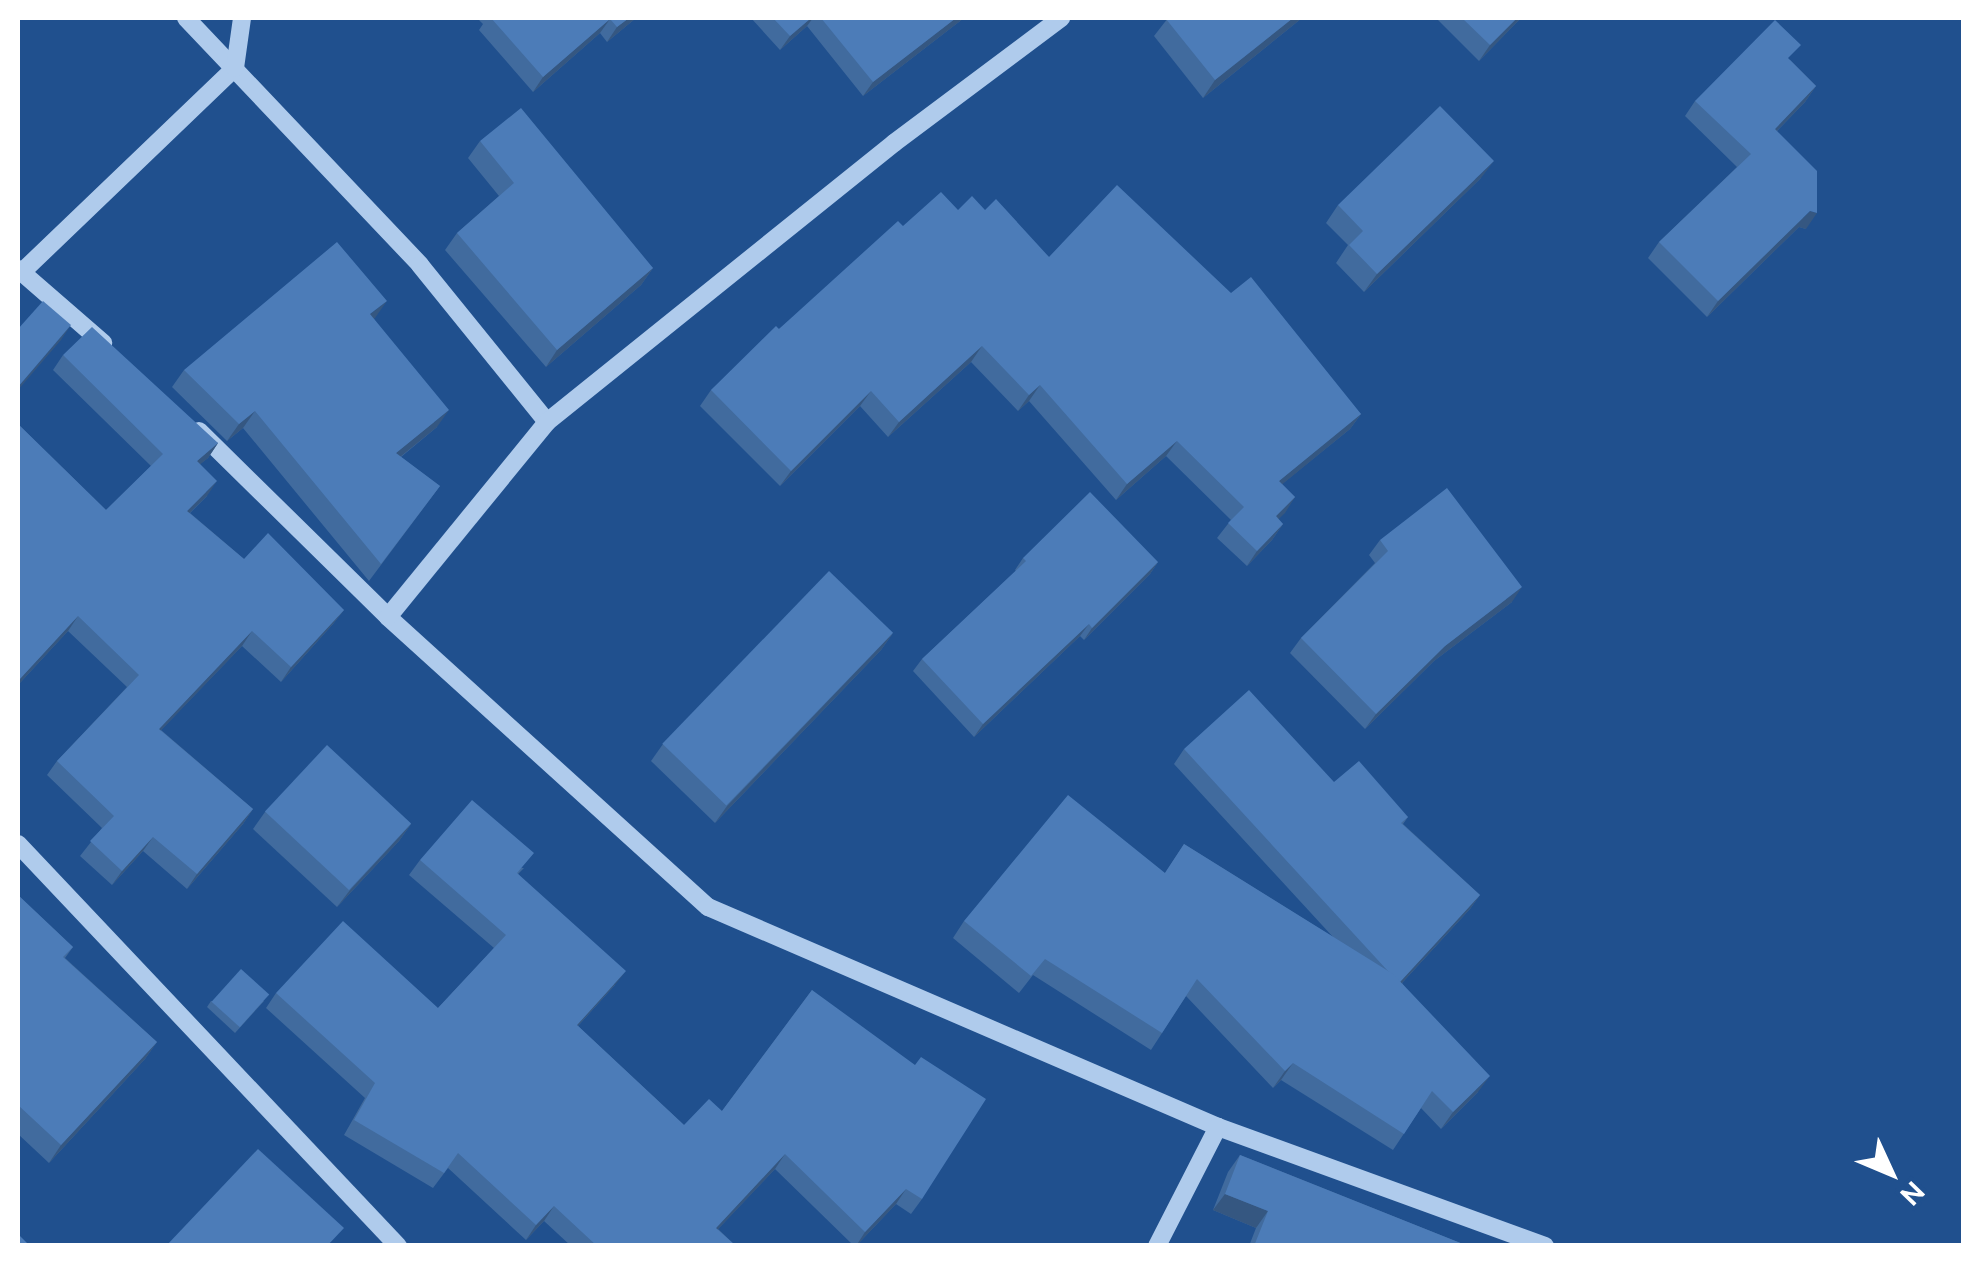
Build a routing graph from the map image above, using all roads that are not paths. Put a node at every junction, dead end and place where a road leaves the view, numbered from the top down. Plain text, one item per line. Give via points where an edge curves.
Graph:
1 (186, 18) edge
2 (242, 18) edge
3 (1061, 18) edge
4 (235, 68) junction
5 (19, 271) edge
6 (118, 356) edge
7 (186, 418) edge
8 (547, 422) junction
9 (388, 617) junction
10 (18, 844) edge
11 (1218, 1127) junction
12 (397, 1245) edge
13 (1157, 1246) edge
14 (1545, 1246) edge

1 - 4 street
2 - 4 street
3 - 8 street via 894,142
4 - 5 street
4 - 8 street via 420,265
5 - 6 street
7 - 9 street
8 - 9 street
9 - 11 street via 708,907
10 - 12 street
11 - 13 street
11 - 14 street

